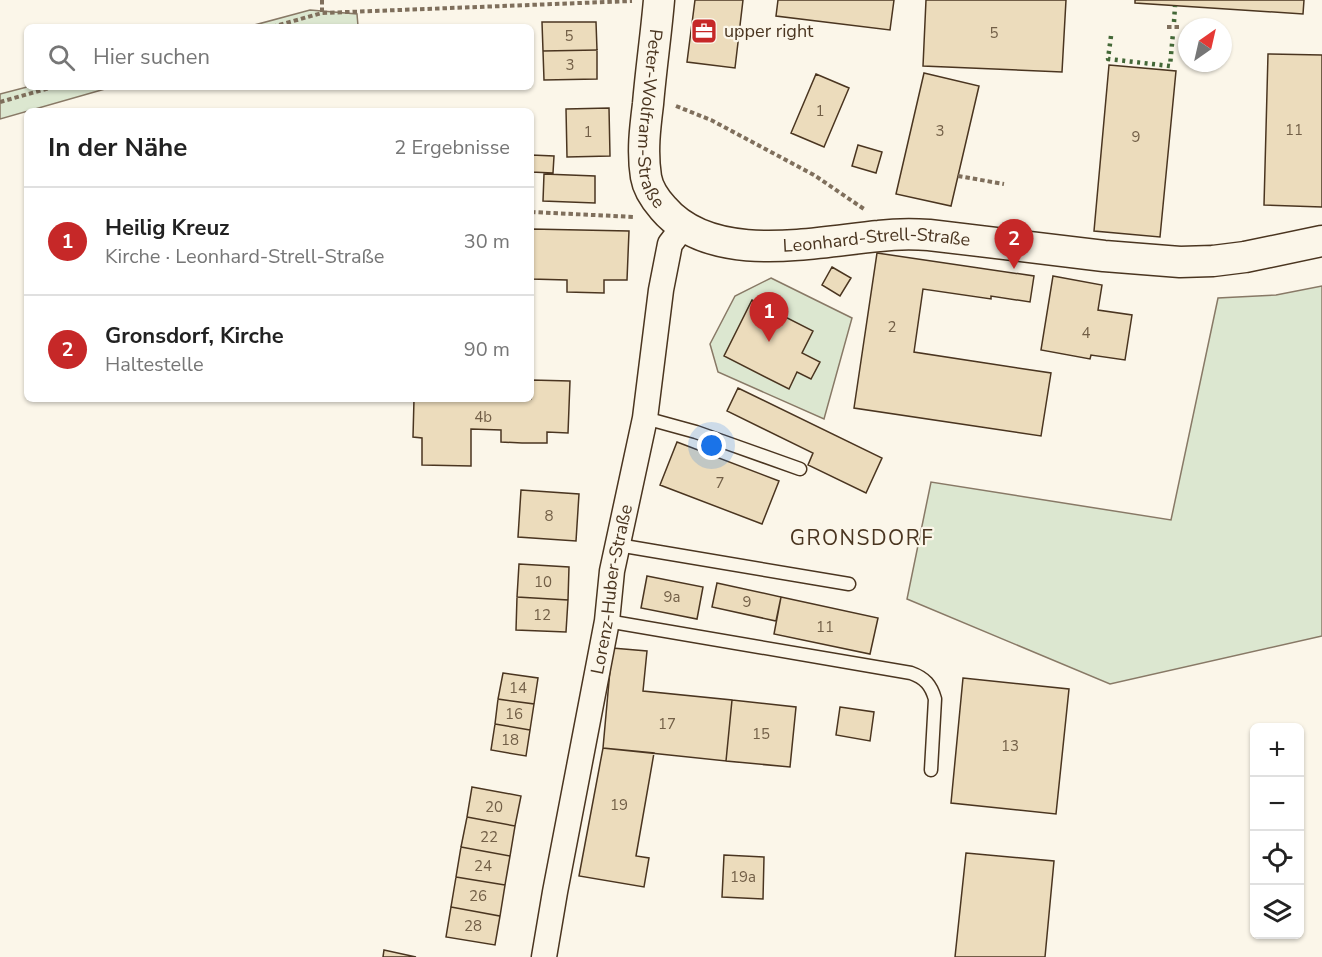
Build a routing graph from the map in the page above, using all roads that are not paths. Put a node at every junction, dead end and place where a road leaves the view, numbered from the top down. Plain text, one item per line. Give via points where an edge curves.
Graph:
1 (659, 1) edge
2 (672, 217) junction
3 (1322, 241) edge
4 (645, 418) junction
5 (800, 469) dead end
6 (618, 545) junction
7 (849, 584) dead end
8 (607, 621) junction
9 (931, 770) dead end
10 (544, 957) edge

1 - 2 street, Peter-Wolfram-Straße via 644,142 646,177 650,189
2 - 3 street, Leonhard-Strell-Straße via 706,236 730,243 768,246 921,235 1180,262 1245,257
2 - 4 street, Lorenz-Huber-Straße
4 - 5 lane
4 - 6 street, Lorenz-Huber-Straße
6 - 7 lane
6 - 8 street, Lorenz-Huber-Straße
8 - 9 lane via 919,676 932,689 935,699
8 - 10 street, Lorenz-Huber-Straße

